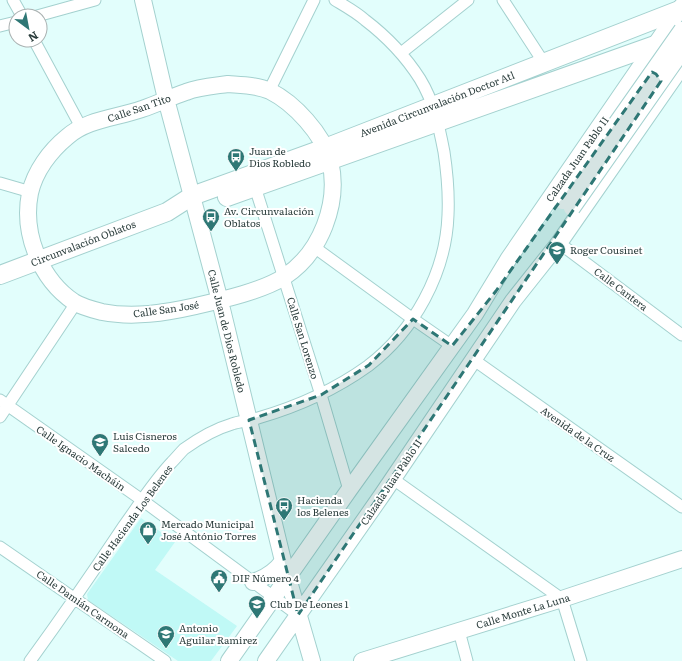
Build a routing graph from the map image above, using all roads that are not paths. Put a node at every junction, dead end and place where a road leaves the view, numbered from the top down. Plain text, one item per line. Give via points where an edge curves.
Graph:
1 (95, 0) edge
2 (143, 0) edge
3 (314, 0) edge
4 (335, 0) edge
5 (468, 0) edge
6 (503, 0) edge
7 (681, 9) edge
8 (48, 13) edge
9 (682, 30) edge
10 (682, 34) edge
11 (655, 45) junction
12 (38, 48) edge
13 (682, 50) edge
14 (401, 53) junction
15 (544, 63) junction
16 (682, 66) edge
17 (637, 72) junction
18 (269, 91) junction
19 (664, 91) junction
20 (166, 99) junction
21 (436, 113) junction
22 (81, 127) junction
23 (327, 154) junction
24 (0, 183) edge
25 (255, 187) junction
26 (30, 192) junction
27 (193, 202) junction
28 (567, 204) junction
29 (559, 243) junction
30 (314, 247) junction
31 (39, 260) junction
32 (0, 275) edge
33 (284, 277) junction
34 (220, 301) junction
35 (513, 301) junction
36 (76, 303) junction
37 (475, 314) junction
38 (413, 319) junction
39 (682, 335) edge
40 (452, 346) junction
41 (474, 360) junction
42 (321, 395) junction
43 (4, 403) edge
44 (0, 417) edge
45 (249, 420) junction
46 (393, 479) junction
47 (349, 490) junction
48 (142, 500) junction
49 (682, 508) edge
50 (0, 547) edge
51 (682, 559) edge
52 (284, 561) junction
53 (288, 578) junction
54 (253, 582) junction
55 (274, 597) junction
56 (74, 598) junction
57 (562, 599) junction
58 (298, 615) junction
59 (459, 631) junction
60 (30, 661) edge
61 (165, 661) edge
62 (229, 661) edge
63 (266, 661) edge
64 (312, 661) edge
65 (362, 661) edge
66 (467, 661) edge
67 (581, 661) edge

1 - 8 street
2 - 20 street, Calle Juan de Dios Robledo
3 - 18 street
4 - 14 street, Calle Hacienda Los Belenes via 365,19
5 - 14 street
6 - 15 street
7 - 11 street, Calzada Juan Pablo II
7 - 15 main road, Avenida Circunvalación Doctor Atl
9 - 28 street, Calzada Juan Pablo II, bridge
10 - 11 main road, Avenida Circunvalación Doctor Atl
11 - 17 street, Calzada Juan Pablo II
11 - 21 main road, Avenida Circunvalación Doctor Atl
12 - 22 street
13 - 28 street, Calzada Juan Pablo II, bridge
14 - 21 street, Calle Hacienda Los Belenes via 420,80
15 - 21 main road, Avenida Circunvalación Doctor Atl
16 - 19 street, Calzada Juan Pablo II
17 - 19 street via 643,70 656,74 663,84
17 - 37 street, Calzada Juan Pablo II via 509,258
18 - 20 street, Calle San Tito via 228,84 187,91
18 - 23 street, Calle San Tito via 300,114 316,132
19 - 29 street, Calzada Juan Pablo II
20 - 22 street, Calle San Tito
20 - 27 street, Calle Juan de Dios Robledo
21 - 23 main road, Avenida Circunvalación Doctor Atl
21 - 38 street, Calle Hacienda Los Belenes via 446,170 448,215 445,243 438,268
22 - 26 street, Calle San Tito via 59,145 45,161
23 - 25 main road, Avenida Circunvalación Doctor Atl
23 - 27 main road, Avenida Circunvalación Doctor Atl
23 - 30 street, Calle San José via 333,185 332,202
24 - 26 street
25 - 27 main road, Avenida Circunvalación Doctor Atl
25 - 33 street, Calle San Lorenzo
26 - 31 street, Calle San Tito via 29,227
27 - 31 main road, Circunvalación Oblatos
27 - 34 street, Calle Juan de Dios Robledo
28 - 35 street, Calzada Juan Pablo II
28 - 37 street, Calzada Juan Pablo II
29 - 35 street, Calzada Juan Pablo II
29 - 39 street, Calle Cantera
30 - 33 street, Calle San José
30 - 38 street
31 - 32 main road, Circunvalación Oblatos
31 - 36 street, Calle San José via 47,275
33 - 34 street, Calle San José via 253,291
33 - 42 street, Calle San Lorenzo
34 - 36 street, Calle San José via 179,310 136,315 101,311
34 - 45 street, Calle Juan de Dios Robledo
35 - 41 street, Calzada Juan Pablo II
36 - 43 street
37 - 40 street, Calzada Juan Pablo II
38 - 40 street
38 - 42 street, Calle Hacienda Los Belenes via 395,341 369,365
40 - 47 street, Calzada Juan Pablo II
41 - 46 street, Calzada Juan Pablo II
41 - 49 street, Avenida de la Cruz
42 - 45 street, Calle Hacienda Los Belenes
42 - 47 street, Calle San Lorenzo
43 - 44 street
43 - 48 street, Calle Ignacio Macháin
45 - 48 street, Calle Hacienda Los Belenes via 208,434 183,450
45 - 52 street, Calle Juan de Dios Robledo
46 - 57 street
46 - 58 street, Calzada Juan Pablo II
47 - 53 street, Calzada Juan Pablo II
48 - 54 street, Calle Ignacio Macháin
48 - 56 street, Calle Hacienda Los Belenes
50 - 56 street, Calle Damián Carmona
51 - 57 street, Calle Monte La Luna
52 - 53 street, Calle Juan de Dios Robledo
52 - 54 street via 270,575
53 - 55 street, Calzada Juan Pablo II
53 - 58 street, Calle Juan de Dios Robledo
54 - 55 street, Calle Ignacio Macháin
55 - 58 street, Calle Ignacio Macháin
55 - 62 street, Calzada Juan Pablo II
56 - 60 street, Calle Hacienda Los Belenes
56 - 61 street, Calle Damián Carmona
57 - 59 street, Calle Monte La Luna
57 - 67 street
58 - 63 street, Calzada Juan Pablo II
58 - 64 street, Calle Juan de Dios Robledo
59 - 65 street, Calle Monte La Luna
59 - 66 street

